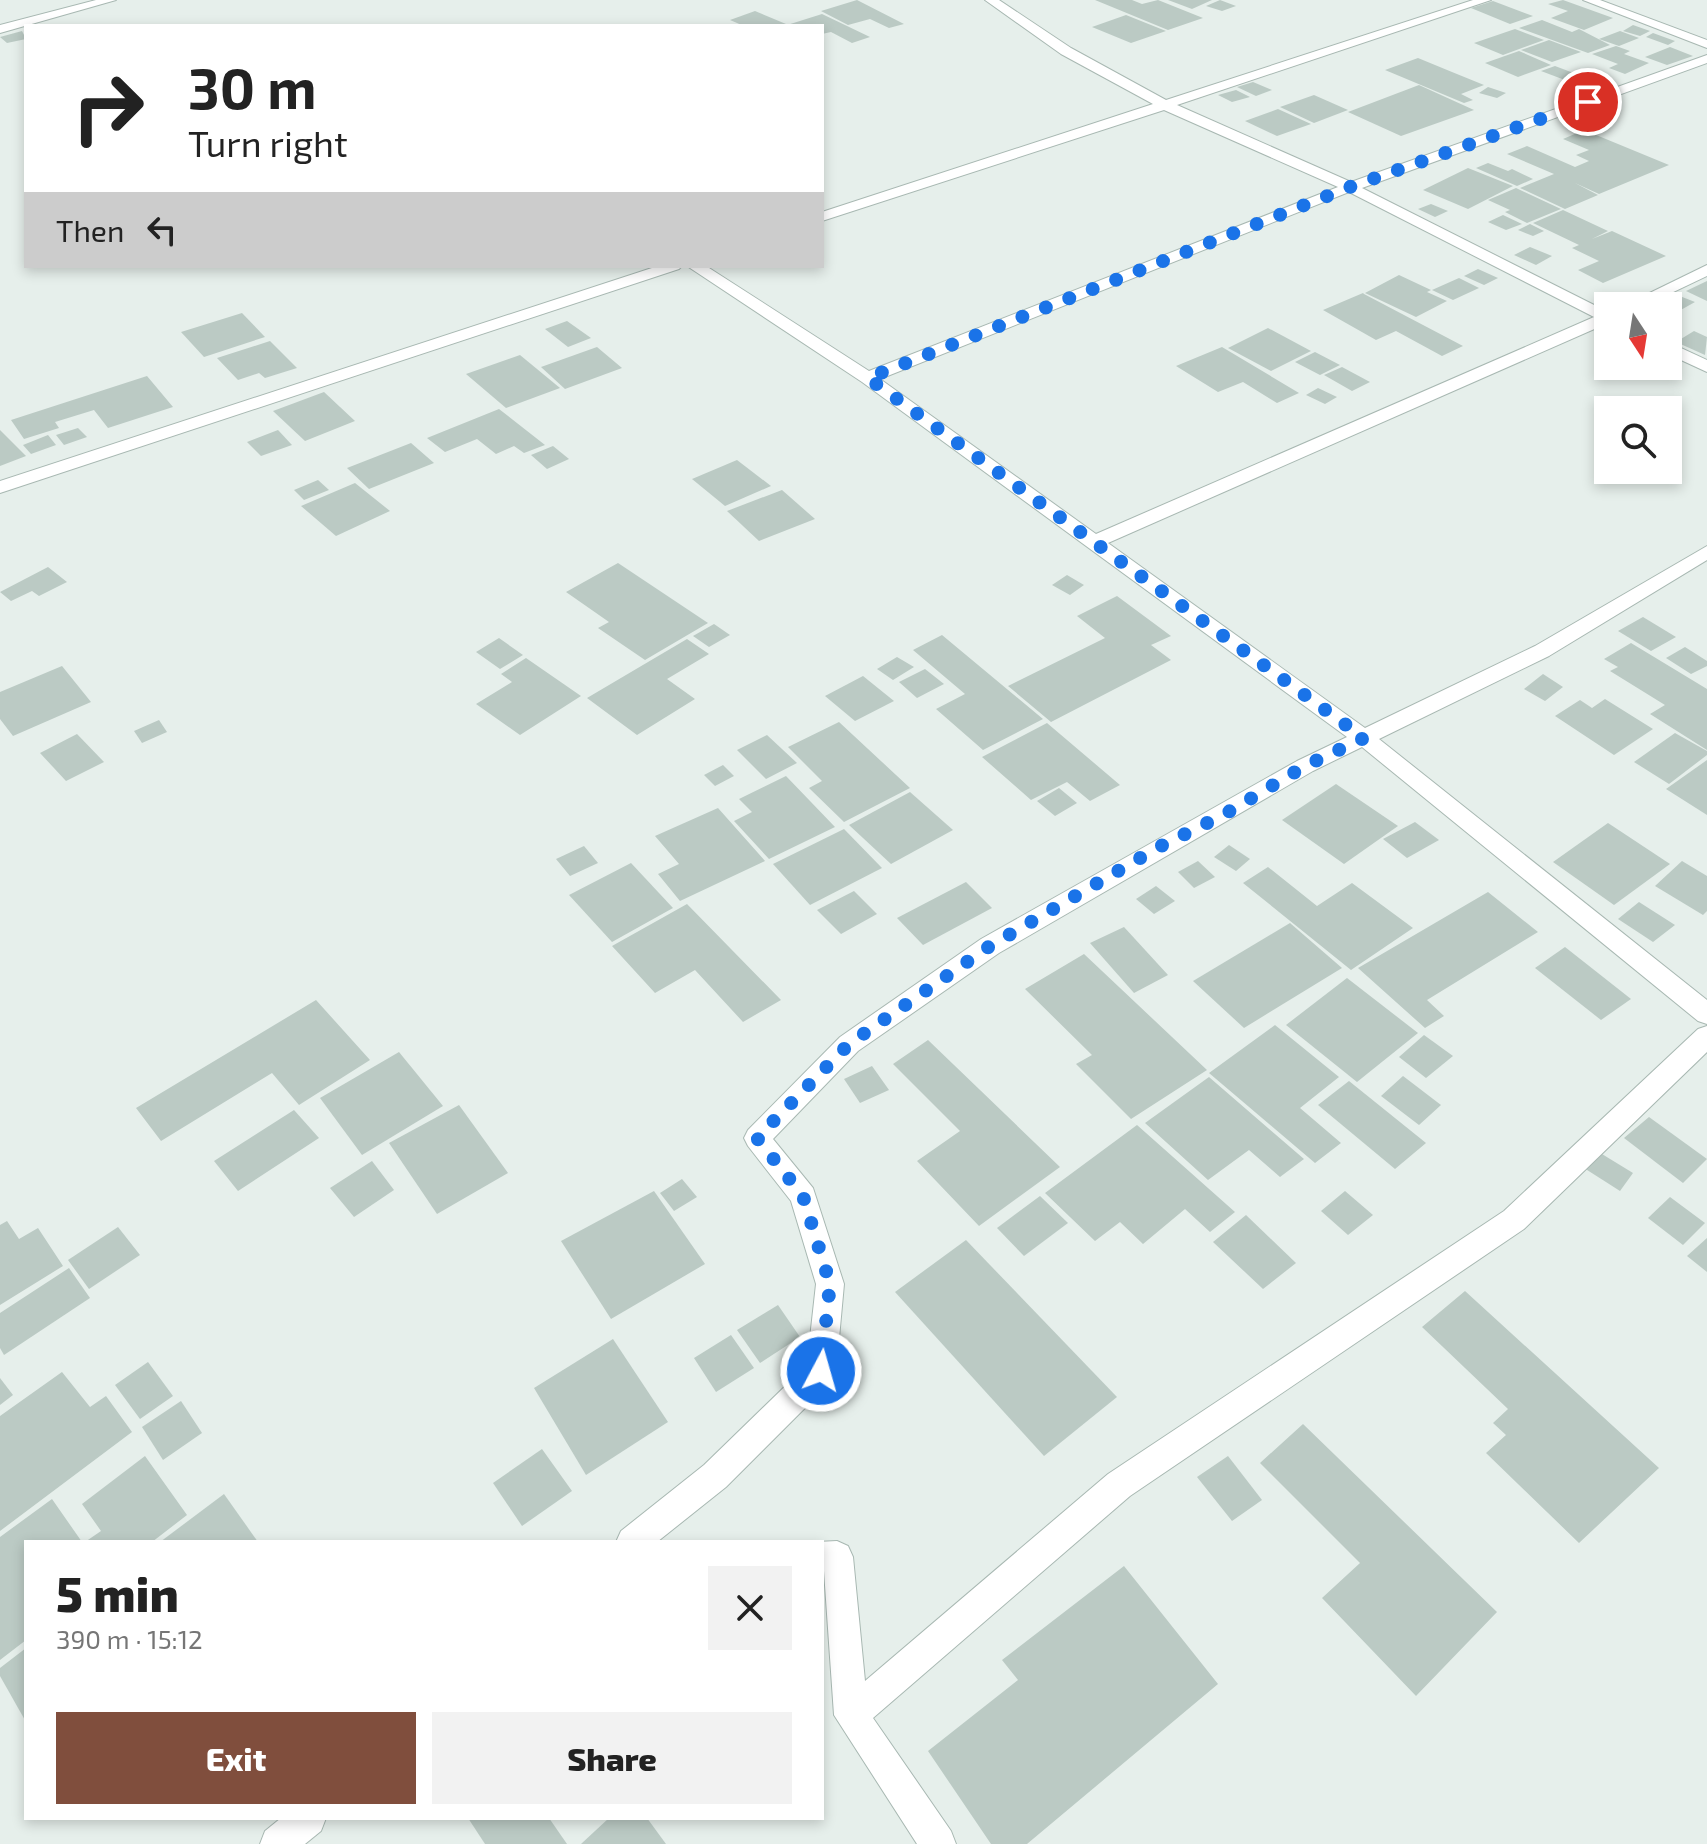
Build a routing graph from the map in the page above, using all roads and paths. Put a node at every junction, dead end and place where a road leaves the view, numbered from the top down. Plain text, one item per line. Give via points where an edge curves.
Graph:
1 (110, 0) edge
2 (991, 0) edge
3 (1485, 0) edge
4 (1589, 0) edge
5 (0, 29) edge
6 (1707, 44) edge
7 (1707, 59) edge
8 (1165, 105) junction
9 (1350, 187) junction
10 (824, 216) edge
11 (668, 268) edge
12 (698, 268) edge
13 (1707, 270) edge
14 (1661, 292) edge
15 (1594, 311) edge
16 (1594, 324) edge
17 (1682, 354) edge
18 (1707, 367) edge
19 (868, 378) junction
20 (0, 487) edge
21 (1094, 542) junction
22 (1707, 552) edge
23 (1364, 738) junction
24 (1707, 1014) edge
25 (1707, 1036) edge
26 (645, 1540) edge
27 (824, 1556) edge
28 (851, 1715) junction
29 (306, 1820) edge
30 (278, 1844) edge
31 (938, 1844) edge

1 - 5 street
2 - 8 street via 1066,51
3 - 8 street
4 - 6 street
7 - 9 street
8 - 9 street
8 - 10 street
9 - 15 street
9 - 19 street
11 - 20 street
12 - 19 street
13 - 14 street
16 - 21 street
17 - 18 street
19 - 21 street
21 - 23 street
22 - 23 street via 1542,651
23 - 24 street
23 - 26 street via 1159,847 990,946 849,1044 757,1138 803,1196 830,1284 821,1371
25 - 28 street via 1514,1220 1119,1485
27 - 28 street via 837,1557
28 - 31 street
29 - 30 street

